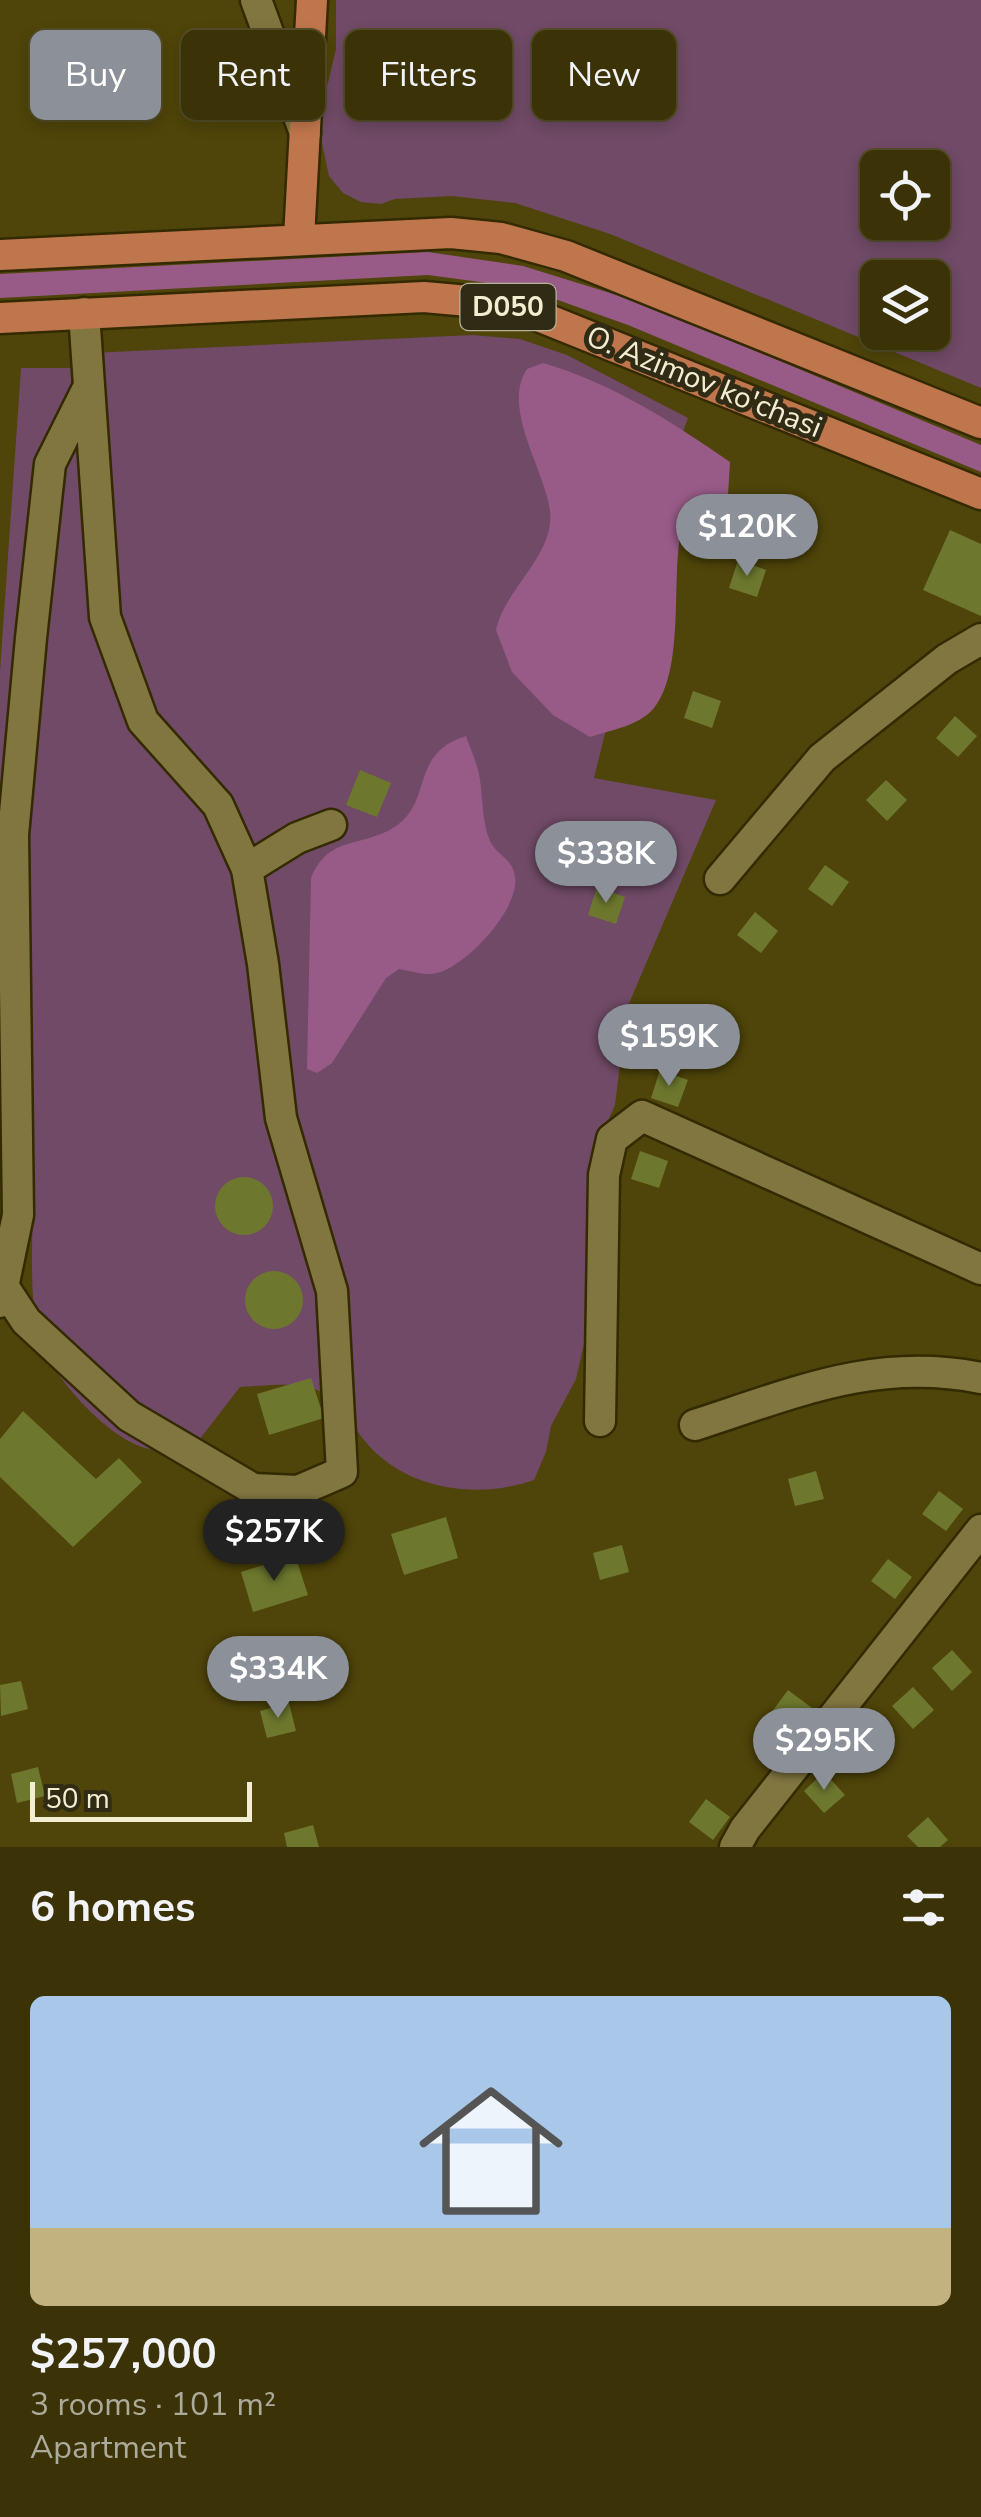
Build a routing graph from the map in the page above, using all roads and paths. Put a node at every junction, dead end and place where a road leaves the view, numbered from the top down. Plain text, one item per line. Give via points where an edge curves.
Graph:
1 (256, 0) edge
2 (312, 0) edge
3 (306, 133) junction
4 (299, 238) junction
5 (0, 255) edge
6 (84, 314) junction
7 (0, 318) edge
8 (87, 389) junction
9 (981, 423) edge
10 (981, 494) edge
11 (981, 640) edge
12 (330, 826) dead end
13 (247, 869) junction
14 (720, 878) dead end
15 (981, 1269) edge
16 (2, 1294) edge
17 (981, 1378) edge
18 (600, 1421) dead end
19 (695, 1425) dead end
20 (981, 1530) edge
21 (735, 1847) edge

1 - 3 street
2 - 3 main road
3 - 4 main road
4 - 5 main road, D050
4 - 9 main road, D050 via 500,238 566,256
6 - 7 main road, O. Azimov ko'chasi / D050
6 - 8 street
6 - 10 main road, O. Azimov ko'chasi / D050 via 406,297 526,310
8 - 13 street via 105,617 143,721 218,805
8 - 16 street via 50,464 27,678 13,835 18,1216
11 - 14 street via 947,659 822,758
12 - 13 street
13 - 16 street via 281,1118 332,1291 342,1472 298,1492 253,1489 129,1416
15 - 18 street via 642,1116 612,1139 604,1175
17 - 19 street via 943,1370 848,1376
20 - 21 street

